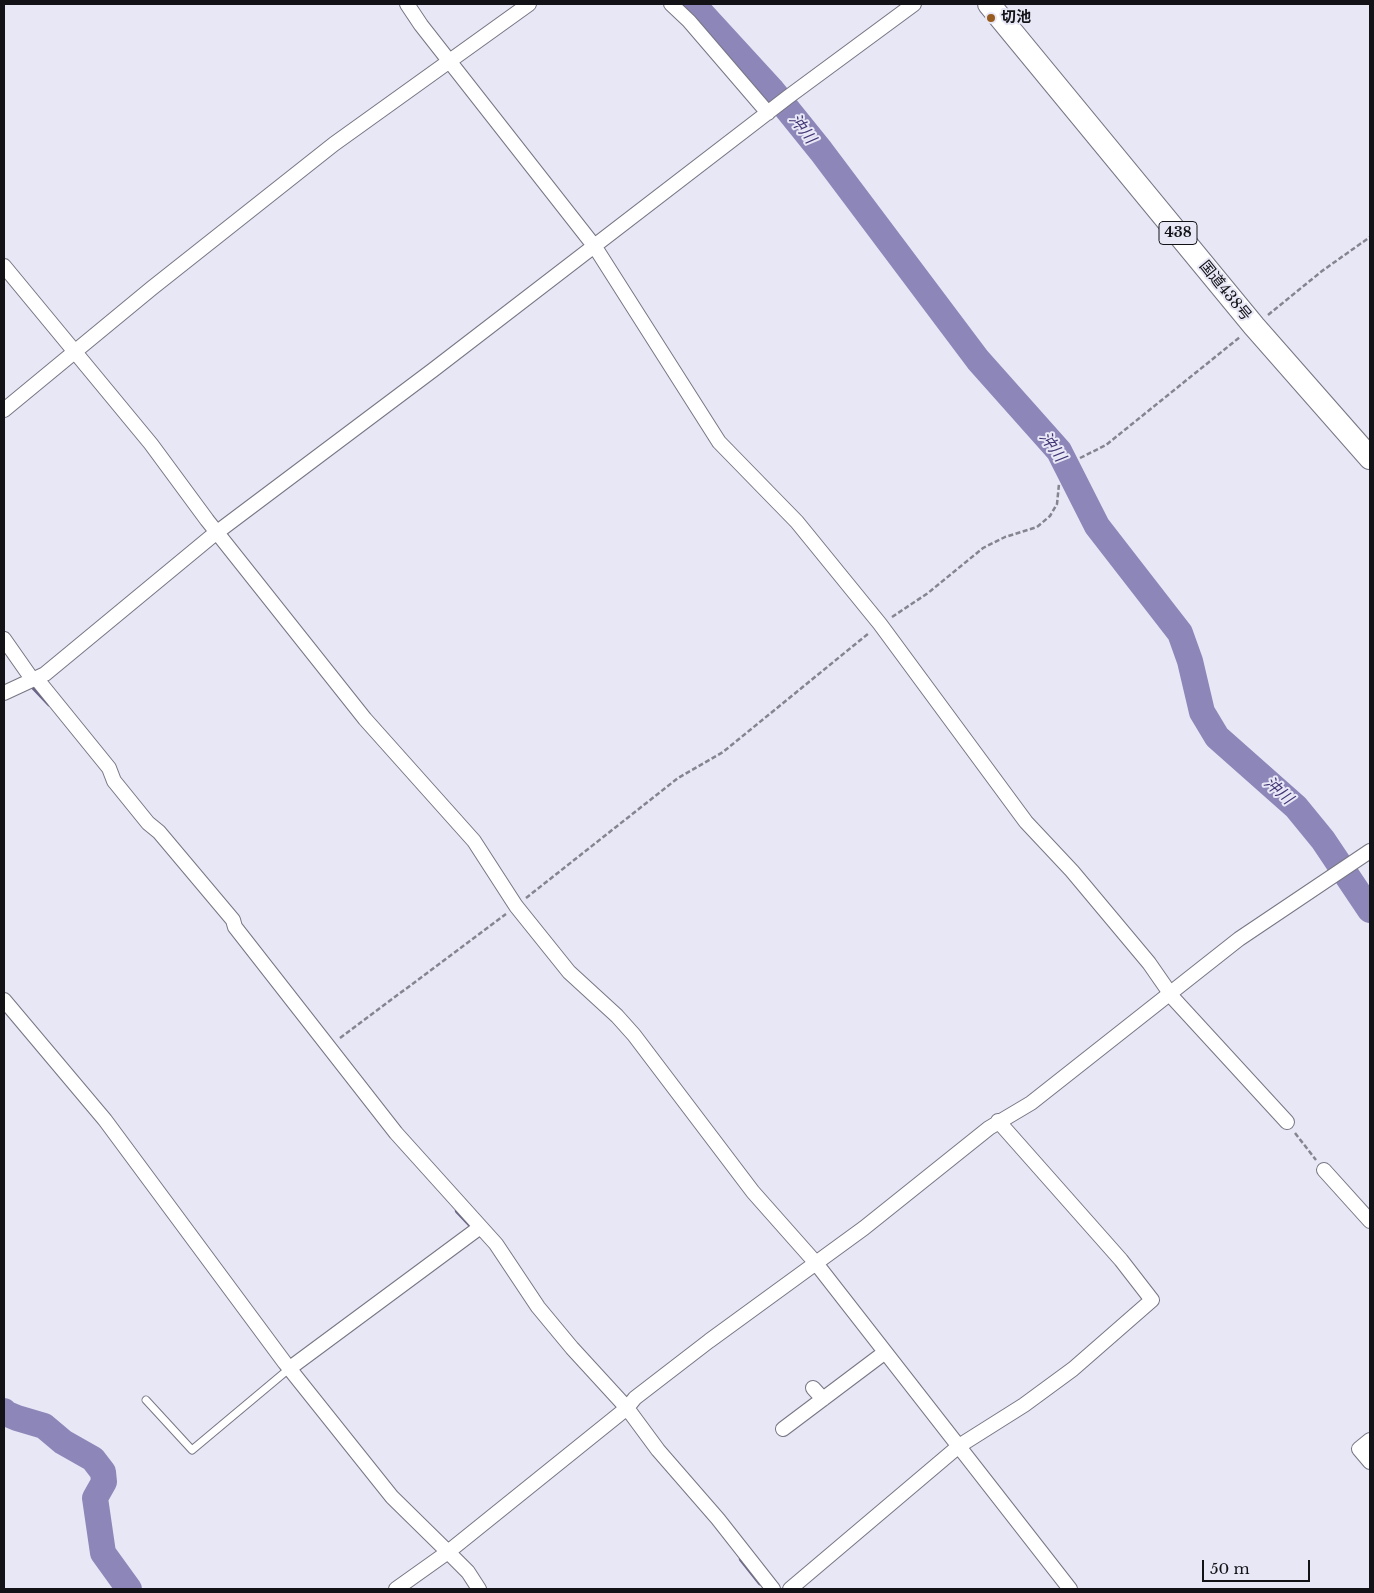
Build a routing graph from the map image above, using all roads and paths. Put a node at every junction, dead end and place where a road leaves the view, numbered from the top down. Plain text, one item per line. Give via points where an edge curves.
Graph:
1 (407, 4) edge
2 (529, 4) edge
3 (671, 4) edge
4 (914, 4) edge
5 (989, 4) edge
6 (449, 60) junction
7 (771, 111) junction
8 (1370, 237) edge
9 (595, 247) junction
10 (4, 266) edge
11 (1254, 326) junction
12 (76, 352) junction
13 (4, 410) edge
14 (1080, 458) dead end
15 (1370, 458) edge
16 (1059, 484) dead end
17 (218, 532) junction
18 (880, 624) junction
19 (4, 639) edge
20 (34, 678) junction
21 (4, 693) edge
22 (1370, 851) edge
23 (516, 906) junction
24 (1171, 994) junction
25 (4, 1000) edge
26 (329, 1047) junction
27 (998, 1121) junction
28 (1287, 1122) joint
29 (1324, 1170) joint
30 (1370, 1222) edge
31 (476, 1230) junction
32 (816, 1262) junction
33 (884, 1353) junction
34 (290, 1368) junction
35 (813, 1388) dead end
36 (823, 1399) junction
37 (146, 1400) dead end
38 (624, 1412) junction
39 (784, 1429) dead end
40 (1370, 1440) edge
41 (959, 1446) junction
42 (1370, 1462) edge
43 (448, 1552) junction
44 (396, 1589) edge
45 (479, 1589) edge
46 (773, 1589) edge
47 (790, 1589) edge
48 (1070, 1589) edge

1 - 6 street
2 - 6 street
3 - 7 street
4 - 7 street
5 - 11 highway, 国道438号 / 438
6 - 9 street
6 - 12 street via 334,144
7 - 9 street
8 - 11 path
9 - 17 street
9 - 18 street via 719,442 797,522
10 - 12 street
11 - 14 path via 1106,445
11 - 15 highway, 国道438号 / 438
12 - 13 street
12 - 17 street via 152,444
16 - 18 path via 1057,504 1050,516 1037,527 983,548 923,597
17 - 20 street via 45,674
17 - 23 street via 365,719 474,841
18 - 23 path via 751,731 678,778
18 - 24 street via 1026,822 1072,871
19 - 20 street
20 - 21 street
20 - 26 street via 109,768 114,781 142,816 233,920 235,927
22 - 24 street via 1239,939
23 - 26 path
23 - 32 street via 569,972 634,1035 753,1192
24 - 27 street via 1031,1103
24 - 28 street
25 - 34 street via 105,1120
26 - 31 street
27 - 32 street via 864,1228
27 - 41 street via 1121,1260 1152,1300 1073,1369
28 - 29 path
29 - 30 street
31 - 34 street
31 - 38 street via 496,1244 538,1307
32 - 33 street
32 - 38 street via 635,1398
33 - 36 street
33 - 41 street
34 - 37 lane via 192,1450
34 - 43 street via 392,1497
35 - 36 street
36 - 39 street
38 - 43 street
38 - 46 street via 718,1519
40 - 42 street via 1359,1449
41 - 47 street
41 - 48 street
43 - 44 street
43 - 45 street

